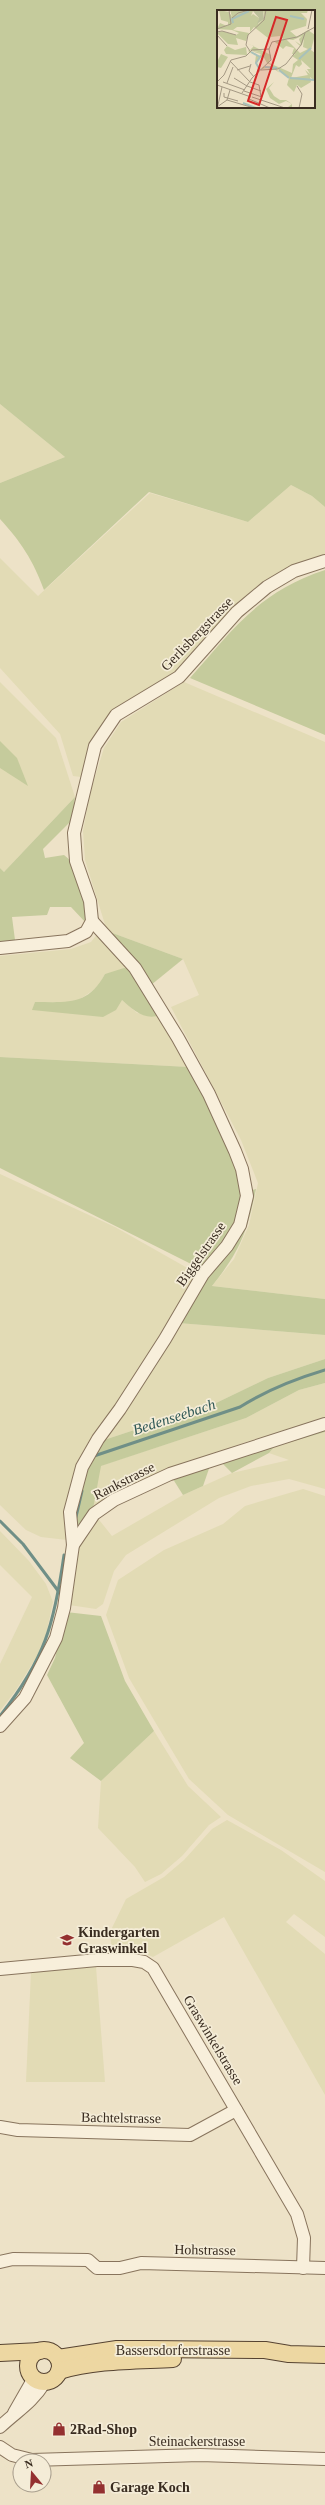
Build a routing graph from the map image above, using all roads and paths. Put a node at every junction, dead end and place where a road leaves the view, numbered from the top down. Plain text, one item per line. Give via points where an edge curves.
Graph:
1 (325, 561) edge
2 (92, 921) junction
3 (0, 948) edge
4 (325, 1424) edge
5 (73, 1545) junction
6 (0, 1726) edge
7 (0, 1968) edge
8 (236, 2110) junction
9 (0, 2127) edge
10 (0, 2262) edge
11 (303, 2268) junction
12 (325, 2268) edge
13 (40, 2351) junction
14 (0, 2353) edge
15 (325, 2355) edge
16 (0, 2360) edge
17 (58, 2364) junction
18 (36, 2377) junction
19 (0, 2427) edge
20 (0, 2446) edge
21 (325, 2459) edge

1 - 2 street, Gerlisbergstrasse via 294,571 267,587 238,612 179,677 116,715 95,746 74,833 76,861 90,901
2 - 3 street via 86,932 68,941
2 - 5 street, Biggelstrasse via 135,968 182,1045 209,1094 235,1151 242,1169 247,1196 240,1225 203,1274 165,1339 82,1467 70,1512
4 - 5 street, Rankstrasse via 170,1474 114,1500 94,1514
5 - 6 street, Rankstrasse via 64,1608 56,1638 24,1698
7 - 8 street, Graswinkelstrasse via 97,1960 138,1960 149,1965
8 - 9 street, Bachtelstrasse via 190,2135 18,2130
8 - 11 street, Graswinkelstrasse via 300,2219 304,2238
10 - 11 street, Hohstrasse via 14,2259 88,2260 96,2268 120,2268 142,2263
11 - 12 street, Hohstrasse
13 - 14 main road
13 - 17 main road via 52,2352
13 - 18 main road via 31,2359
15 - 17 main road, Bassersdorferstrasse via 289,2354 262,2358
16 - 18 main road via 15,2362
17 - 18 main road via 54,2379
18 - 19 street via 12,2415
20 - 21 street, Steinackerstrasse via 12,2456 32,2460 200,2455

